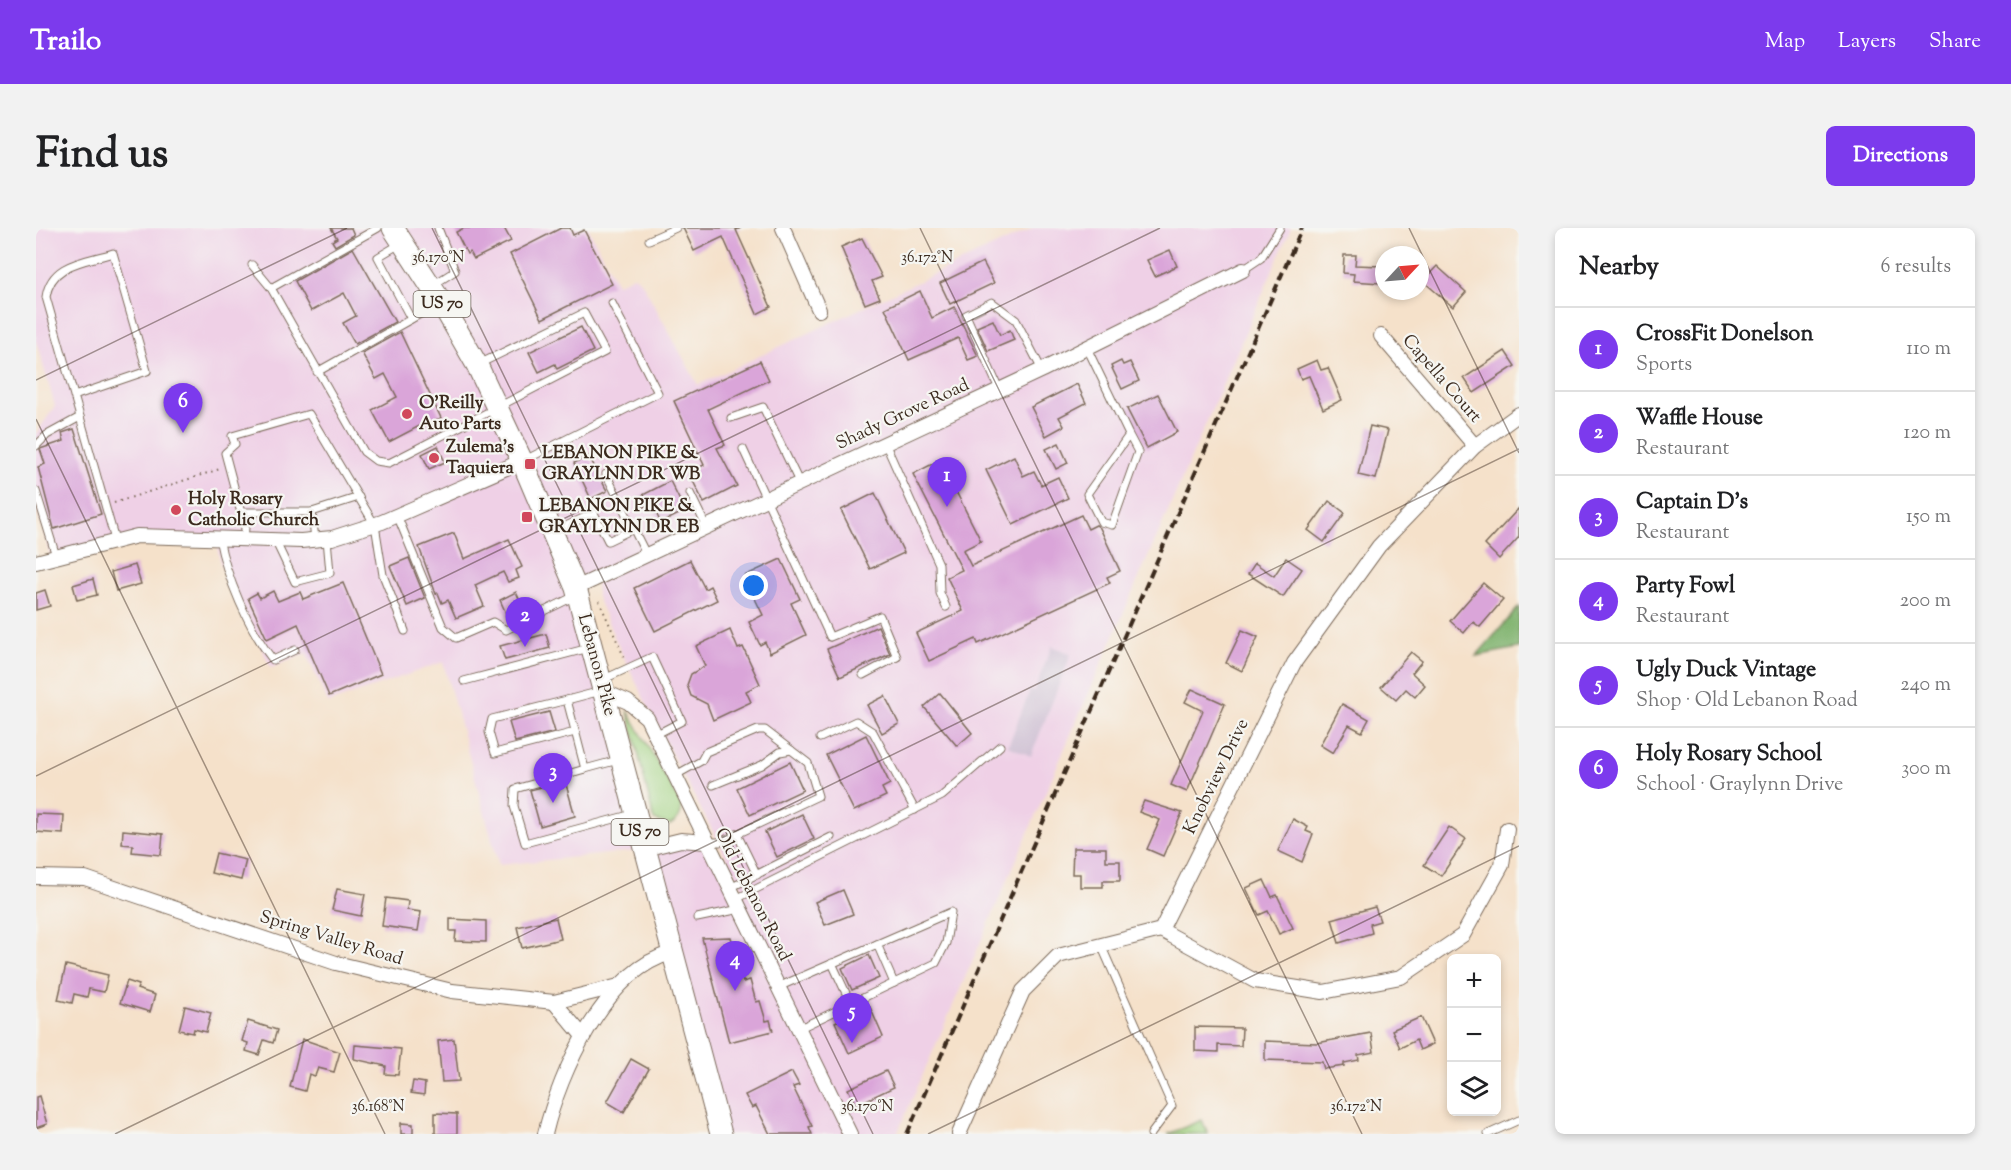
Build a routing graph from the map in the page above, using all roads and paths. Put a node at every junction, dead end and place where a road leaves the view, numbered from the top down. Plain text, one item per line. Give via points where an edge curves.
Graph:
1 (378, 228) edge
2 (438, 228) edge
3 (676, 228) edge
4 (783, 228) edge
5 (1280, 228) edge
6 (397, 235) edge
7 (649, 240) dead end
8 (252, 265) dead end
9 (1244, 270) joint
10 (271, 288) junction
11 (436, 294) junction
12 (612, 303) dead end
13 (819, 310) dead end
14 (411, 320) junction
15 (1381, 336) dead end
16 (1087, 348) junction
17 (477, 365) junction
18 (1042, 370) junction
19 (317, 372) junction
20 (999, 389) junction
21 (74, 396) junction
22 (497, 407) junction
23 (1519, 414) edge
24 (80, 417) junction
25 (731, 418) dead end
26 (1129, 435) junction
27 (885, 443) junction
28 (36, 446) edge
29 (1475, 446) junction
30 (743, 449) dead end
31 (522, 461) junction
32 (209, 472) dead end
33 (606, 474) dead end
34 (800, 484) junction
35 (36, 491) edge
36 (690, 493) dead end
37 (359, 497) junction
38 (767, 500) junction
39 (105, 506) junction
40 (241, 512) junction
41 (312, 512) junction
42 (397, 515) junction
43 (375, 525) junction
44 (707, 528) junction
45 (633, 529) junction
46 (552, 532) junction
47 (219, 538) junction
48 (244, 539) junction
49 (115, 540) junction
50 (275, 540) junction
51 (321, 540) junction
52 (56, 556) junction
53 (647, 556) junction
54 (36, 562) edge
55 (583, 593) junction
56 (946, 607) dead end
57 (405, 631) dead end
58 (591, 647) junction
59 (295, 650) dead end
60 (628, 668) junction
61 (864, 675) dead end
62 (464, 681) dead end
63 (602, 686) junction
64 (567, 700) junction
65 (575, 732) junction
66 (655, 735) junction
67 (820, 738) dead end
68 (999, 746) dead end
69 (791, 750) junction
70 (621, 759) junction
71 (585, 769) junction
72 (674, 776) junction
73 (713, 785) dead end
74 (915, 810) junction
75 (635, 814) junction
76 (1507, 829) dead end
77 (737, 834) junction
78 (831, 837) dead end
79 (706, 842) junction
80 (644, 849) junction
81 (757, 875) junction
82 (36, 877) edge
83 (735, 899) junction
84 (697, 918) dead end
85 (1161, 930) junction
86 (877, 944) junction
87 (1101, 945) junction
88 (671, 953) junction
89 (832, 963) junction
90 (894, 983) junction
91 (619, 986) junction
92 (778, 987) junction
93 (554, 1002) junction
94 (851, 1004) junction
95 (798, 1029) junction
96 (583, 1036) junction
97 (1519, 1120) edge
98 (545, 1134) edge
99 (721, 1134) edge
100 (850, 1134) edge
101 (959, 1134) edge
102 (1151, 1134) edge
103 (1488, 1134) edge

1 - 10 lane
2 - 11 lane via 455,270
3 - 7 lane
4 - 13 street
5 - 9 lane via 1261,258
6 - 11 main road, Lebanon Pike / US 70
6 - 14 lane via 378,257
8 - 10 lane
9 - 16 street, Shady Grove Road
10 - 19 lane
11 - 14 lane
11 - 17 main road, Lebanon Pike / US 70
12 - 31 lane via 657,393
14 - 19 lane
15 - 29 street, Capella Court
16 - 18 street, Shady Grove Road
16 - 26 lane
17 - 22 main road, Lebanon Pike / US 70
17 - 22 lane via 584,313 605,352
18 - 20 street, Shady Grove Road
18 - 20 lane via 1016,320 992,302 966,315
19 - 22 lane via 364,452 376,461 389,463
20 - 27 street, Shady Grove Road
21 - 21 lane via 147,371 113,253 62,269 48,285 46,297
21 - 24 lane
22 - 31 main road, Lebanon Pike / US 70
23 - 29 street, Knobview Drive
24 - 28 lane via 47,435
24 - 39 lane
25 - 34 lane via 763,407
26 - 26 lane via 1087,494 1101,522 1112,525 1138,452
27 - 34 street, Shady Grove Road
27 - 56 lane via 939,564 940,593
29 - 85 street, Knobview Drive via 1379,546 1294,663
30 - 38 lane
31 - 42 street
31 - 46 main road, Lebanon Pike / US 70
32 - 39 path
33 - 45 lane
34 - 38 street, Shady Grove Road
35 - 52 lane
36 - 44 lane
37 - 40 lane via 309,414 232,435 235,444 225,453
37 - 41 lane
37 - 43 lane
38 - 44 street, Shady Grove Road
38 - 61 lane via 830,637 880,616 897,657
39 - 49 lane
40 - 41 lane
40 - 48 lane
41 - 51 lane
42 - 43 street
42 - 55 lane via 444,627 456,638 493,622 506,630
43 - 51 street
43 - 57 lane via 383,575
44 - 53 street, Shady Grove Road
45 - 46 lane via 608,541 594,513
45 - 53 lane
46 - 55 main road, Lebanon Pike / US 70
47 - 48 street
47 - 49 street via 137,536
47 - 59 lane via 223,561 261,645 273,660
48 - 50 street
49 - 52 street
50 - 51 street
50 - 51 lane via 295,582 330,573
52 - 54 street
53 - 55 street, Shady Grove Road
55 - 58 main road, Lebanon Pike / US 70
55 - 60 path
58 - 62 lane
58 - 63 main road, Lebanon Pike / US 70
60 - 63 lane
60 - 66 lane via 652,657 682,721
63 - 64 lane
63 - 66 street, Old Lebanon Road via 642,711
63 - 70 main road, Lebanon Pike / US 70
64 - 65 lane
64 - 65 lane via 492,719 489,732 495,753
65 - 71 lane
66 - 72 street, Old Lebanon Road
67 - 74 lane via 856,721 873,732
68 - 74 lane via 942,796
69 - 72 lane via 765,730 758,730 706,752 701,761
69 - 73 lane
69 - 77 lane via 808,763 818,796
70 - 71 lane
70 - 75 main road, Lebanon Pike / US 70
71 - 75 lane via 514,789 514,806 525,843
72 - 79 street, Old Lebanon Road
74 - 83 lane
75 - 80 main road, Lebanon Pike / US 70
76 - 85 street via 1502,865 1463,935 1401,977 1323,992 1255,981
77 - 79 lane via 720,842
77 - 81 lane
78 - 81 lane
79 - 80 street via 681,840
79 - 83 street, Old Lebanon Road
80 - 88 main road, Lebanon Pike / US 70
81 - 83 lane
82 - 93 street, Spring Valley Road via 85,878 336,963 436,987
83 - 84 lane
83 - 92 street, Old Lebanon Road
85 - 87 street
86 - 89 lane
86 - 90 lane
86 - 90 lane via 951,912 946,943 936,963
87 - 101 street via 1058,956 1023,991
87 - 102 lane via 1172,1106
88 - 91 street via 653,958
88 - 99 main road, Lebanon Pike / US 70
89 - 92 lane
89 - 94 lane
90 - 94 lane
91 - 93 street, Spring Valley Road
91 - 96 street
92 - 95 street, Old Lebanon Road
93 - 96 street
94 - 95 lane
95 - 100 street, Old Lebanon Road
96 - 98 street via 556,1096
97 - 103 lane

